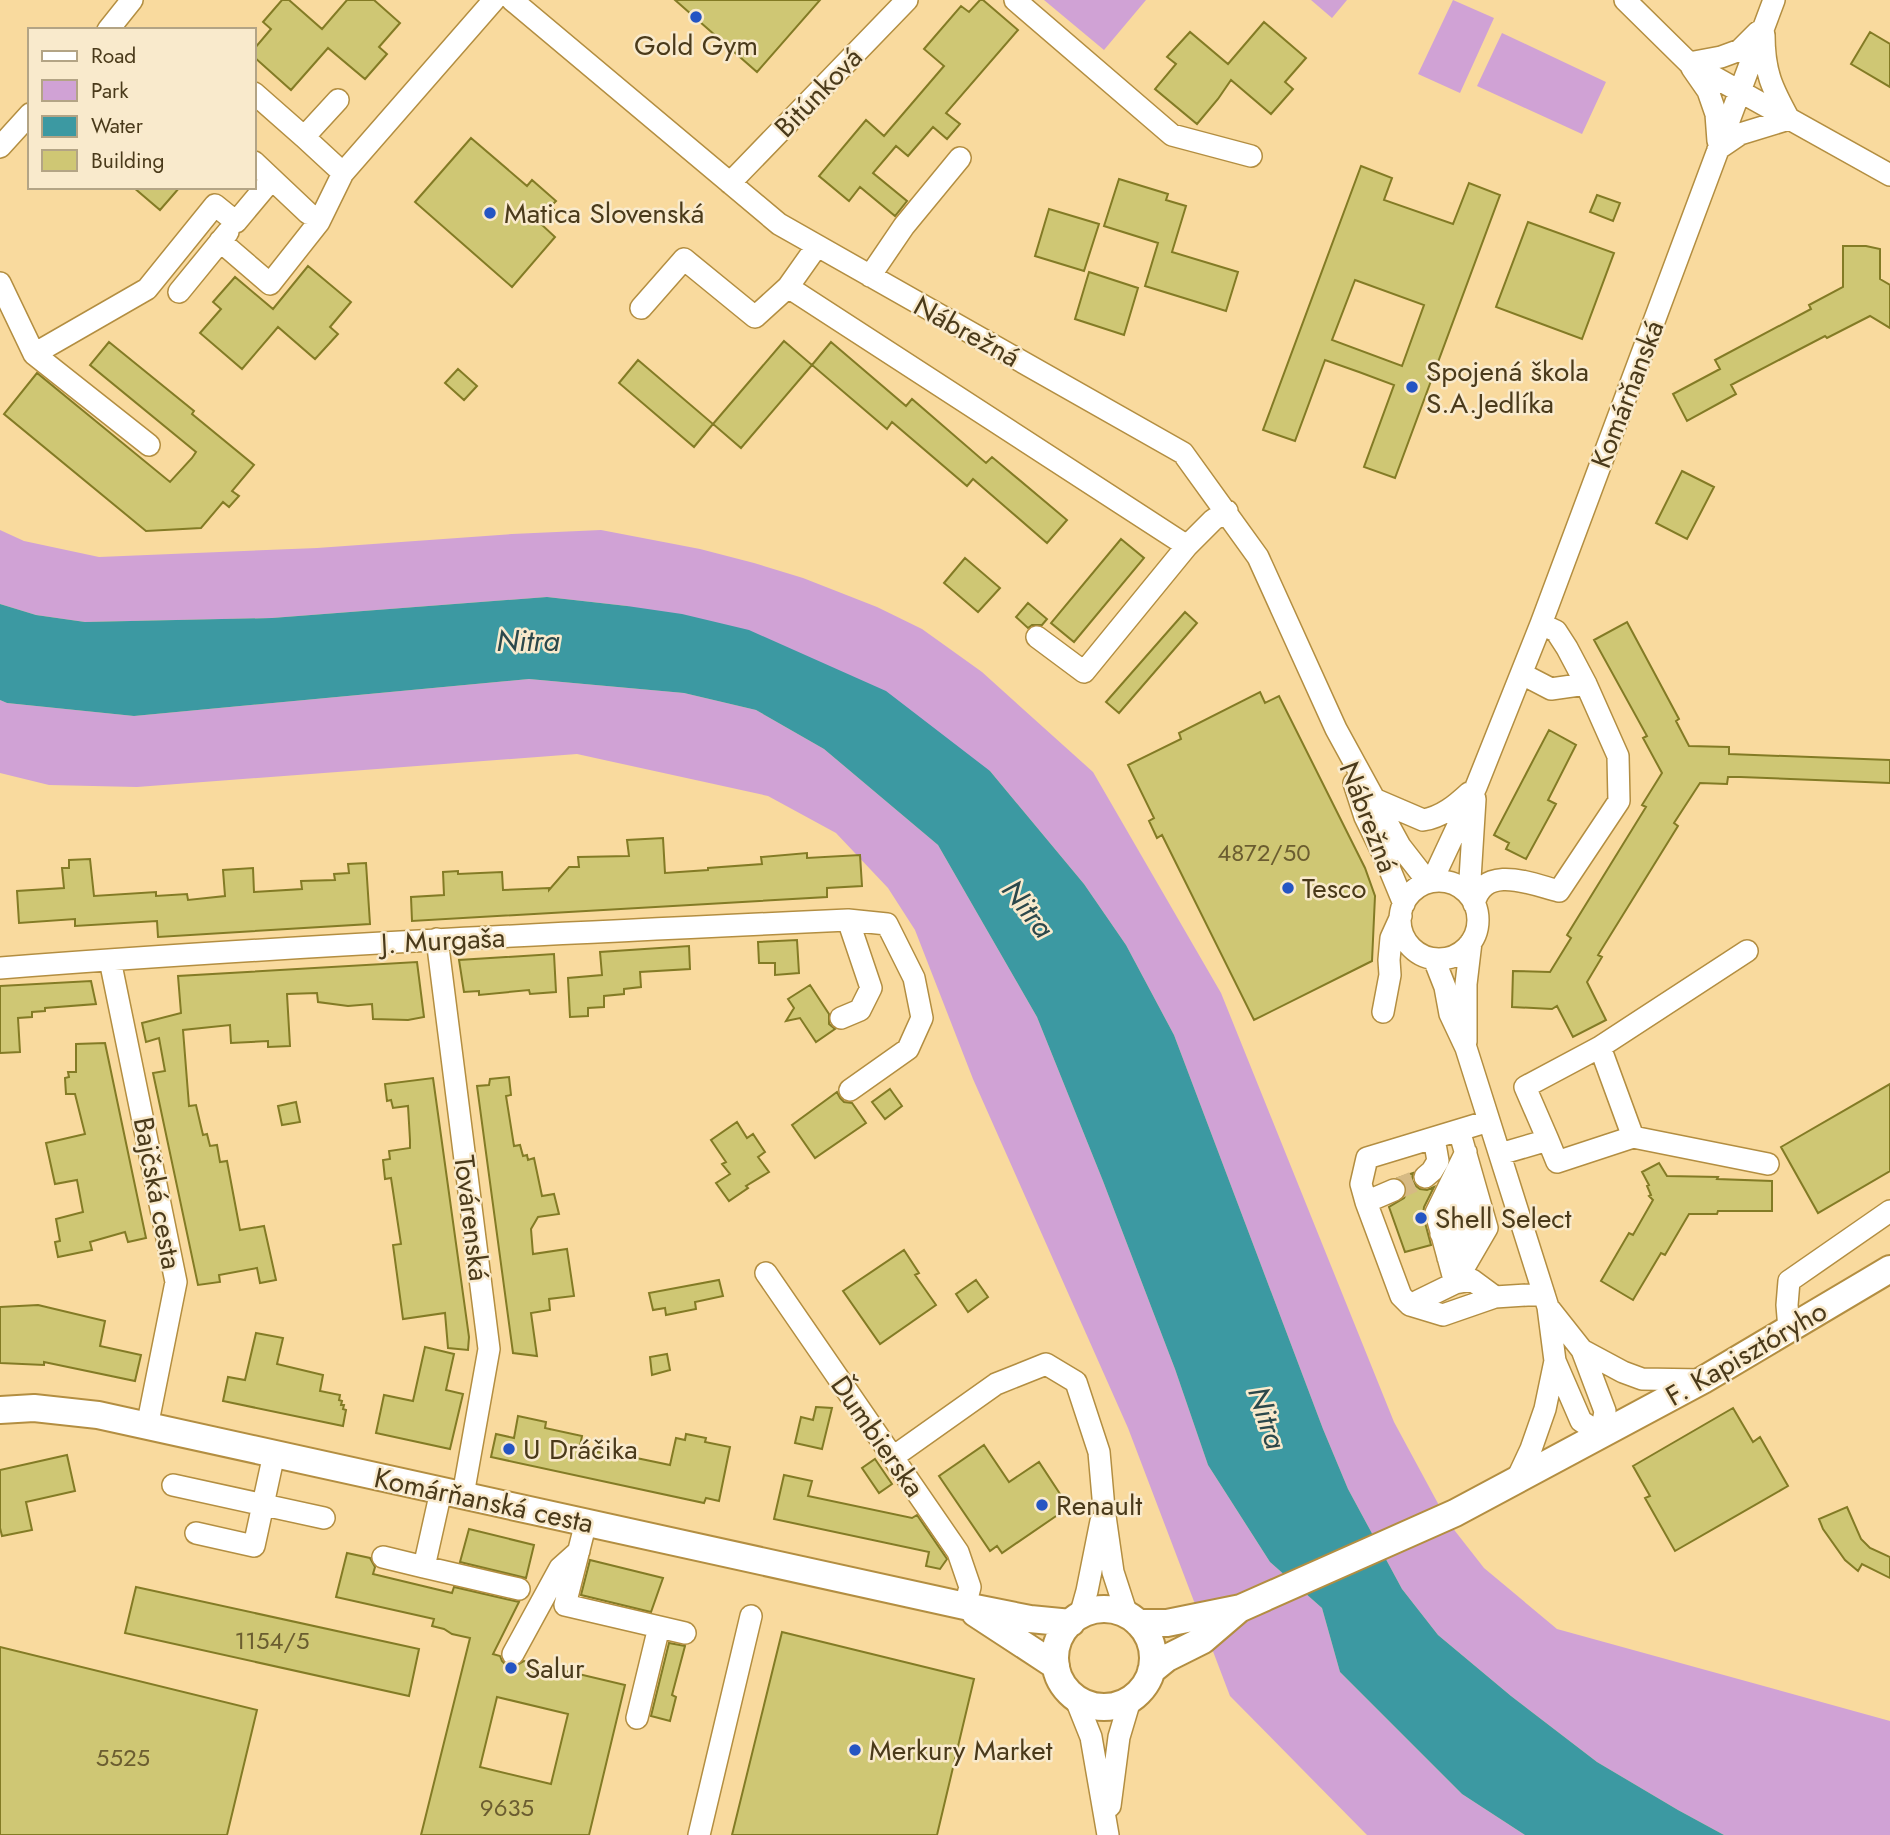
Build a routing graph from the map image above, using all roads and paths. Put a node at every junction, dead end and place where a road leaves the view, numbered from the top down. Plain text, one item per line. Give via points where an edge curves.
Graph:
1 (132, 0) edge
2 (494, 0) edge
3 (512, 0) edge
4 (907, 0) edge
5 (1015, 0) edge
6 (1625, 0) edge
7 (1773, 0) edge
8 (1764, 24) junction
9 (113, 28) edge
10 (1689, 64) junction
11 (1740, 92) junction
12 (256, 95) edge
13 (338, 100) dead end
14 (28, 116) edge
15 (1789, 119) junction
16 (304, 137) junction
17 (0, 147) edge
18 (1718, 149) junction
19 (1251, 156) dead end
20 (960, 158) dead end
21 (256, 164) edge
22 (344, 173) junction
23 (1890, 175) edge
24 (272, 179) junction
25 (730, 183) junction
26 (309, 213) dead end
27 (236, 222) junction
28 (220, 241) junction
29 (817, 246) junction
30 (870, 276) junction
31 (0, 283) edge
32 (789, 287) junction
33 (179, 292) dead end
34 (641, 308) dead end
35 (34, 354) junction
36 (149, 445) dead end
37 (1227, 511) junction
38 (1187, 547) junction
39 (1541, 624) junction
40 (1037, 637) dead end
41 (1522, 674) junction
42 (1586, 684) junction
43 (1336, 729) junction
44 (1476, 787) junction
45 (1374, 799) junction
46 (1430, 882) junction
47 (1472, 899) junction
48 (1402, 910) junction
49 (848, 920) junction
50 (437, 939) junction
51 (1471, 942) junction
52 (1747, 951) dead end
53 (1429, 957) junction
54 (110, 960) junction
55 (0, 968) edge
56 (1390, 975) junction
57 (1383, 1012) dead end
58 (841, 1018) dead end
59 (1600, 1047) junction
60 (1466, 1048) junction
61 (850, 1090) dead end
62 (1489, 1121) junction
63 (1459, 1130) junction
64 (1633, 1137) junction
65 (1434, 1138) junction
66 (1548, 1140) junction
67 (1466, 1152) junction
68 (1500, 1154) junction
69 (1768, 1164) dead end
70 (1472, 1176) junction
71 (1425, 1177) dead end
72 (1394, 1190) tunnel mouth
73 (1366, 1202) junction
74 (1480, 1205) junction
75 (1890, 1210) edge
76 (1441, 1234) junction
77 (1448, 1258) junction
78 (1890, 1269) edge
79 (766, 1273) dead end
80 (1455, 1283) junction
81 (1495, 1297) junction
82 (1546, 1301) junction
83 (1410, 1305) junction
84 (1788, 1329) junction
85 (1582, 1350) junction
86 (1555, 1360) junction
87 (1703, 1380) junction
88 (0, 1410) edge
89 (147, 1427) junction
90 (1601, 1434) junction
91 (274, 1454) junction
92 (893, 1457) junction
93 (1517, 1479) junction
94 (173, 1485) dead end
95 (452, 1493) junction
96 (263, 1504) junction
97 (1104, 1509) junction
98 (324, 1518) dead end
99 (586, 1522) junction
100 (196, 1534) dead end
101 (579, 1551) junction
102 (383, 1557) dead end
103 (424, 1567) junction
104 (519, 1589) dead end
105 (965, 1606) junction
106 (1241, 1608) junction
107 (751, 1616) dead end
108 (1133, 1619) junction
109 (1075, 1620) junction
110 (659, 1627) junction
111 (685, 1633) dead end
112 (513, 1654) dead end
113 (1056, 1666) junction
114 (1151, 1671) junction
115 (1075, 1697) junction
116 (1130, 1700) junction
117 (637, 1718) dead end
118 (1108, 1832) edge
119 (699, 1835) edge

1 - 9 street
2 - 22 street
3 - 25 street, Nábrežná
4 - 25 street, Bitúnková
5 - 19 street via 1172,135
6 - 10 street
7 - 8 street, Komárňanská
8 - 10 street via 1740,50
8 - 11 street, Komárňanská
8 - 15 street via 1771,86
10 - 11 street
10 - 18 street via 1708,91 1716,114
11 - 15 street
11 - 18 street, Komárňanská
12 - 16 street
13 - 16 street
14 - 17 street
15 - 18 street via 1740,134
15 - 23 street
16 - 22 street
18 - 39 street, Komárňanská
20 - 30 street
21 - 24 street
22 - 28 street via 319,222 270,284
24 - 26 street
24 - 27 street
25 - 29 street, Nábrežná via 779,224
27 - 28 street
27 - 35 street via 215,205 147,289
28 - 33 street
29 - 30 street, Nábrežná
29 - 32 street
30 - 37 street, Nábrežná via 1183,453
31 - 35 street
32 - 34 street via 755,317 684,259
32 - 38 street
35 - 36 street
37 - 38 street
37 - 43 street, Nábrežná via 1258,557
38 - 40 street via 1084,672
39 - 41 street, Komárňanská
39 - 42 street via 1556,631
41 - 42 street via 1551,689
41 - 44 street, Komárňanská
42 - 47 street via 1618,756 1619,801 1559,891 1498,879 1486,883
43 - 45 street, Nábrežná
43 - 48 street, Nábrežná
44 - 45 street via 1432,819 1423,820
44 - 46 street, Komárňanská
44 - 47 street, Komárňanská
45 - 46 street, Nábrežná via 1400,846
46 - 47 street via 1452,883
46 - 48 street, Komárňanská via 1409,894
47 - 51 street, Komárňanská via 1478,923
48 - 53 street, Komárňanská via 1406,940
48 - 56 street via 1391,938
49 - 50 street, J. Murgaša
49 - 58 street via 872,988 860,1010
49 - 61 street, J. Murgaša via 887,924 914,978 922,1018 908,1049
50 - 54 street, J. Murgaša
50 - 95 street, Továrenská via 489,1349
51 - 53 street via 1455,956
51 - 60 street, Komárňanská
52 - 59 street
53 - 56 street
53 - 60 street, Komárňanská
54 - 55 street, J. Murgaša
54 - 89 street, Bajčská cesta via 176,1282
56 - 57 street
59 - 64 street
59 - 66 street via 1525,1087
60 - 62 street, Komárňanská
62 - 63 street
62 - 68 street, Komárňanská
63 - 65 street
63 - 67 street
64 - 66 street via 1557,1162
64 - 69 street
65 - 71 street via 1438,1161
65 - 73 street via 1367,1158 1361,1184
66 - 68 street
67 - 70 street
67 - 76 street via 1436,1213
68 - 82 street, Komárňanská
70 - 74 street
70 - 76 street
72 - 73 street
73 - 83 street via 1401,1296
74 - 77 street
74 - 80 street via 1488,1228
75 - 84 street via 1788,1281
76 - 77 street
77 - 80 street
78 - 84 main road, F. Kapisztóryho
79 - 92 street, Ďumbierska
80 - 81 street via 1472,1280
80 - 83 street
81 - 82 street
81 - 83 street via 1443,1315
82 - 85 street
82 - 86 street
84 - 87 main road, F. Kapisztóryho
85 - 87 street via 1642,1379
85 - 90 street via 1605,1411
86 - 90 street via 1581,1421
86 - 93 street via 1545,1409
87 - 90 main road, F. Kapisztóryho
88 - 89 main road, Komárňanská cesta via 86,1413
89 - 91 main road, Komárňanská cesta
90 - 93 main road, F. Kapisztóryho
91 - 95 main road, Komárňanská cesta
91 - 96 street
92 - 97 street via 996,1384 1046,1364 1076,1382 1099,1452
92 - 105 street, Ďumbierska via 958,1552 970,1587
93 - 106 main road, F. Kapisztóryho via 1455,1513
94 - 96 street
95 - 99 main road, Komárňanská cesta
95 - 103 street, Továrenská
96 - 98 street
96 - 100 street via 254,1546
97 - 108 street via 1113,1572
97 - 109 street via 1087,1591
99 - 101 street
99 - 105 main road, Komárňanská cesta
101 - 110 street via 565,1605
101 - 112 street via 560,1568
102 - 103 street
103 - 104 street
105 - 109 main road, Komárňanská cesta via 1030,1619
105 - 113 main road, Komárňanská cesta
106 - 108 main road via 1167,1623
106 - 114 main road via 1203,1640
107 - 119 street
108 - 109 main road via 1104,1610
108 - 114 main road via 1151,1645
109 - 113 main road via 1060,1639
110 - 111 street
110 - 117 street
113 - 115 main road via 1060,1680
114 - 116 main road
115 - 116 main road via 1102,1707
115 - 118 street via 1091,1737
116 - 118 street via 1119,1737

